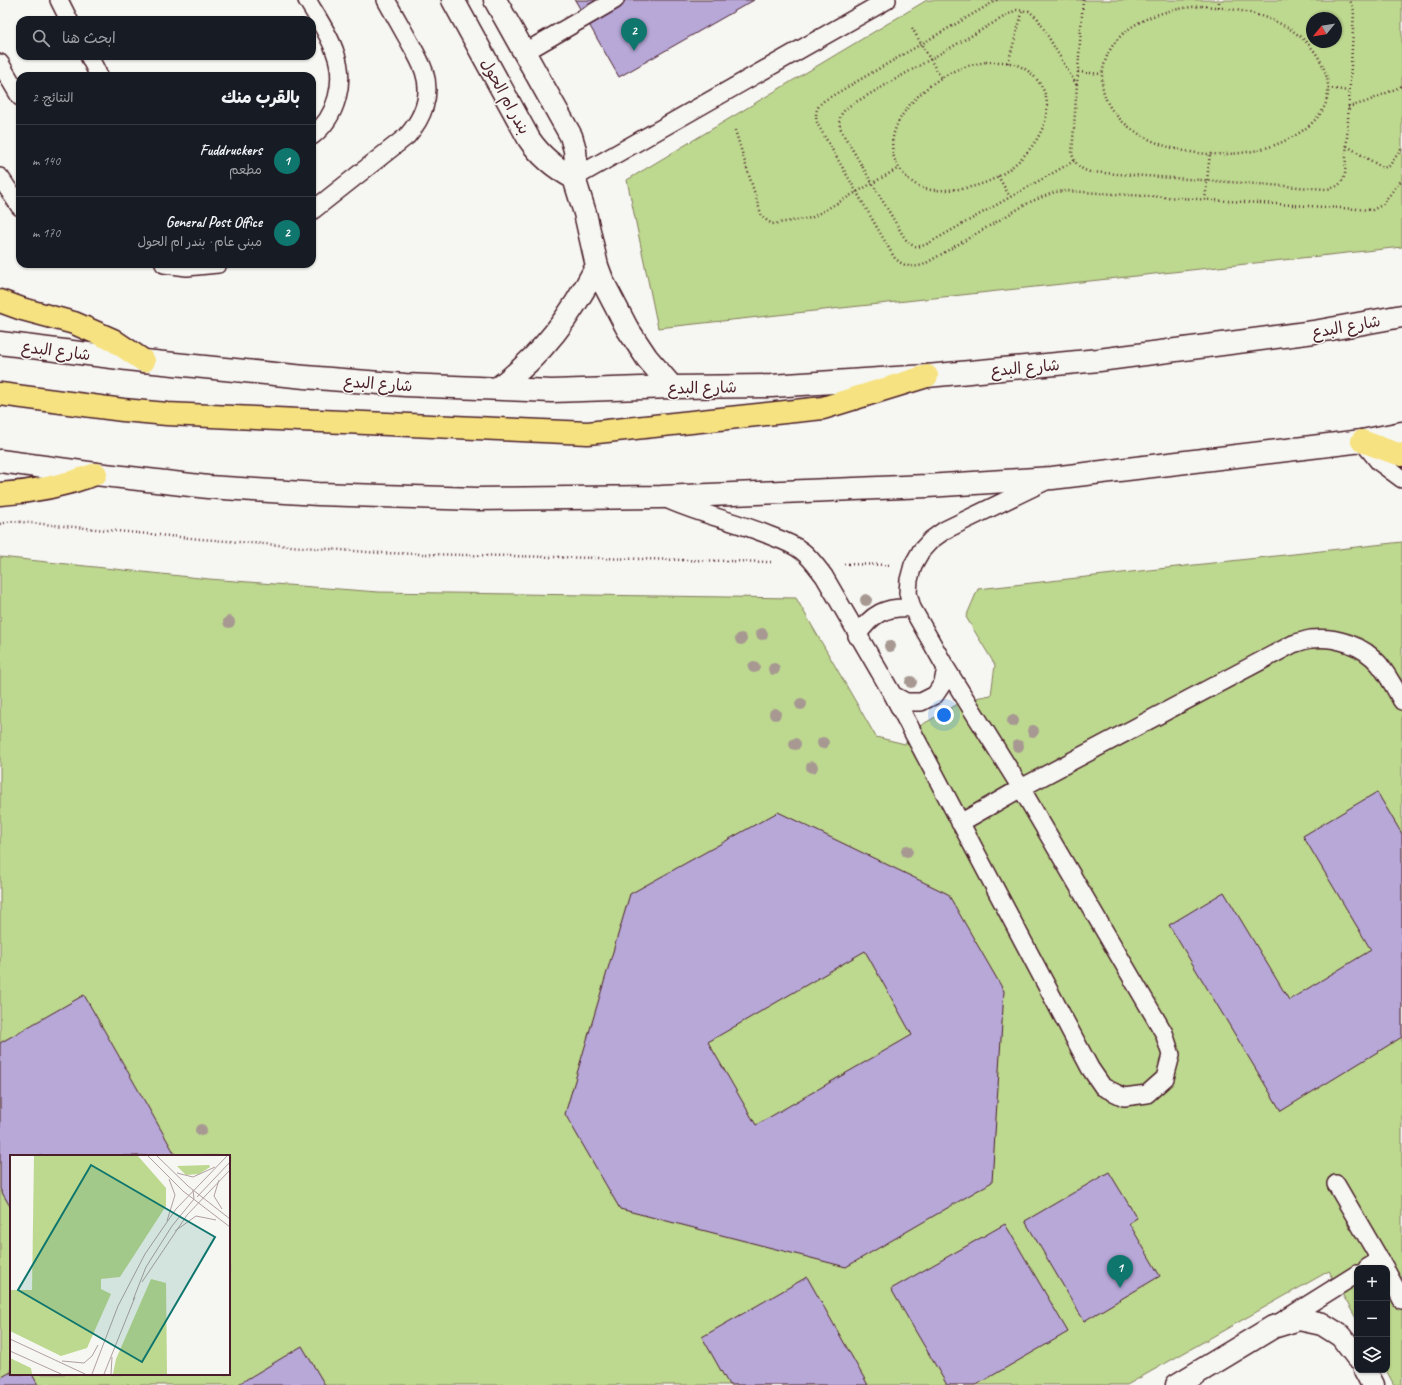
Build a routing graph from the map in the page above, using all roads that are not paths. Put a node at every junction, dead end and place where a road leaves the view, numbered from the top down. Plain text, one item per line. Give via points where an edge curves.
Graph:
1 (59, 0) edge
2 (307, 0) edge
3 (386, 0) edge
4 (453, 0) edge
5 (495, 0) edge
6 (615, 0) edge
7 (887, 0) edge
8 (67, 16) edge
9 (316, 16) edge
10 (316, 16) edge
11 (525, 52) junction
12 (91, 60) edge
13 (0, 63) edge
14 (98, 72) edge
15 (16, 90) edge
16 (316, 132) edge
17 (0, 177) edge
18 (574, 178) junction
19 (16, 201) edge
20 (316, 208) edge
21 (597, 266) junction
22 (0, 301) edge
23 (1402, 316) edge
24 (0, 343) edge
25 (144, 361) junction
26 (927, 376) junction
27 (672, 387) junction
28 (498, 388) junction
29 (0, 394) edge
30 (1402, 433) edge
31 (1362, 441) junction
32 (1402, 455) edge
33 (0, 461) edge
34 (96, 474) junction
35 (1052, 478) junction
36 (1402, 479) edge
37 (0, 494) edge
38 (661, 497) junction
39 (912, 608) junction
40 (858, 636) junction
41 (946, 668) junction
42 (893, 695) junction
43 (1402, 701) edge
44 (1020, 788) junction
45 (960, 823) junction
46 (1336, 1184) dead end
47 (1379, 1265) edge
48 (1354, 1276) edge
49 (1390, 1282) edge
50 (1402, 1300) edge
51 (1273, 1327) junction
52 (1354, 1353) edge
53 (1367, 1373) edge
54 (1177, 1385) edge
55 (1373, 1385) edge

1 - 8 lane
2 - 10 lane
3 - 20 lane via 424,71 427,87 422,115 407,136
4 - 18 main road, بندر ام الحول via 537,151 548,162
5 - 11 main road
6 - 11 lane
7 - 18 lane
9 - 16 lane via 336,53 340,84 331,113
11 - 18 main road via 571,136 576,163
12 - 14 lane
13 - 15 lane
17 - 19 lane
18 - 21 main road
21 - 27 main road via 627,328 647,358
21 - 28 main road via 567,318 536,356 518,374
22 - 25 main road via 74,323 113,340
23 - 26 main road, شارع البدع via 1314,332 1099,360
24 - 25 main road, شارع البدع
25 - 28 main road, شارع البدع via 405,385
26 - 27 main road, شارع البدع via 771,386
26 - 29 main road via 823,408 588,433 167,414
27 - 28 main road, شارع البدع via 552,391
30 - 31 main road
31 - 32 main road
31 - 35 main road
31 - 36 lane via 1379,462
33 - 34 main road
34 - 37 main road via 42,490
34 - 38 main road via 208,487 318,494 477,499
35 - 38 main road
35 - 39 lane via 946,530 931,540 913,565 908,593
38 - 40 lane via 682,507 757,530 801,551 815,563 824,576
39 - 40 lane via 901,607 880,612 867,623
39 - 41 lane
40 - 42 lane
41 - 42 lane via 944,683 935,695 921,702 906,702
41 - 44 lane
42 - 45 lane
43 - 44 lane via 1378,663 1364,651 1347,643 1311,639 1288,646
44 - 45 lane
44 - 45 lane via 1164,1033 1171,1055 1164,1078 1148,1094 1124,1097 1103,1088
46 - 47 lane
48 - 51 lane
49 - 50 lane
51 - 52 main road via 1299,1319 1322,1324 1341,1336
51 - 54 main road
53 - 55 main road

